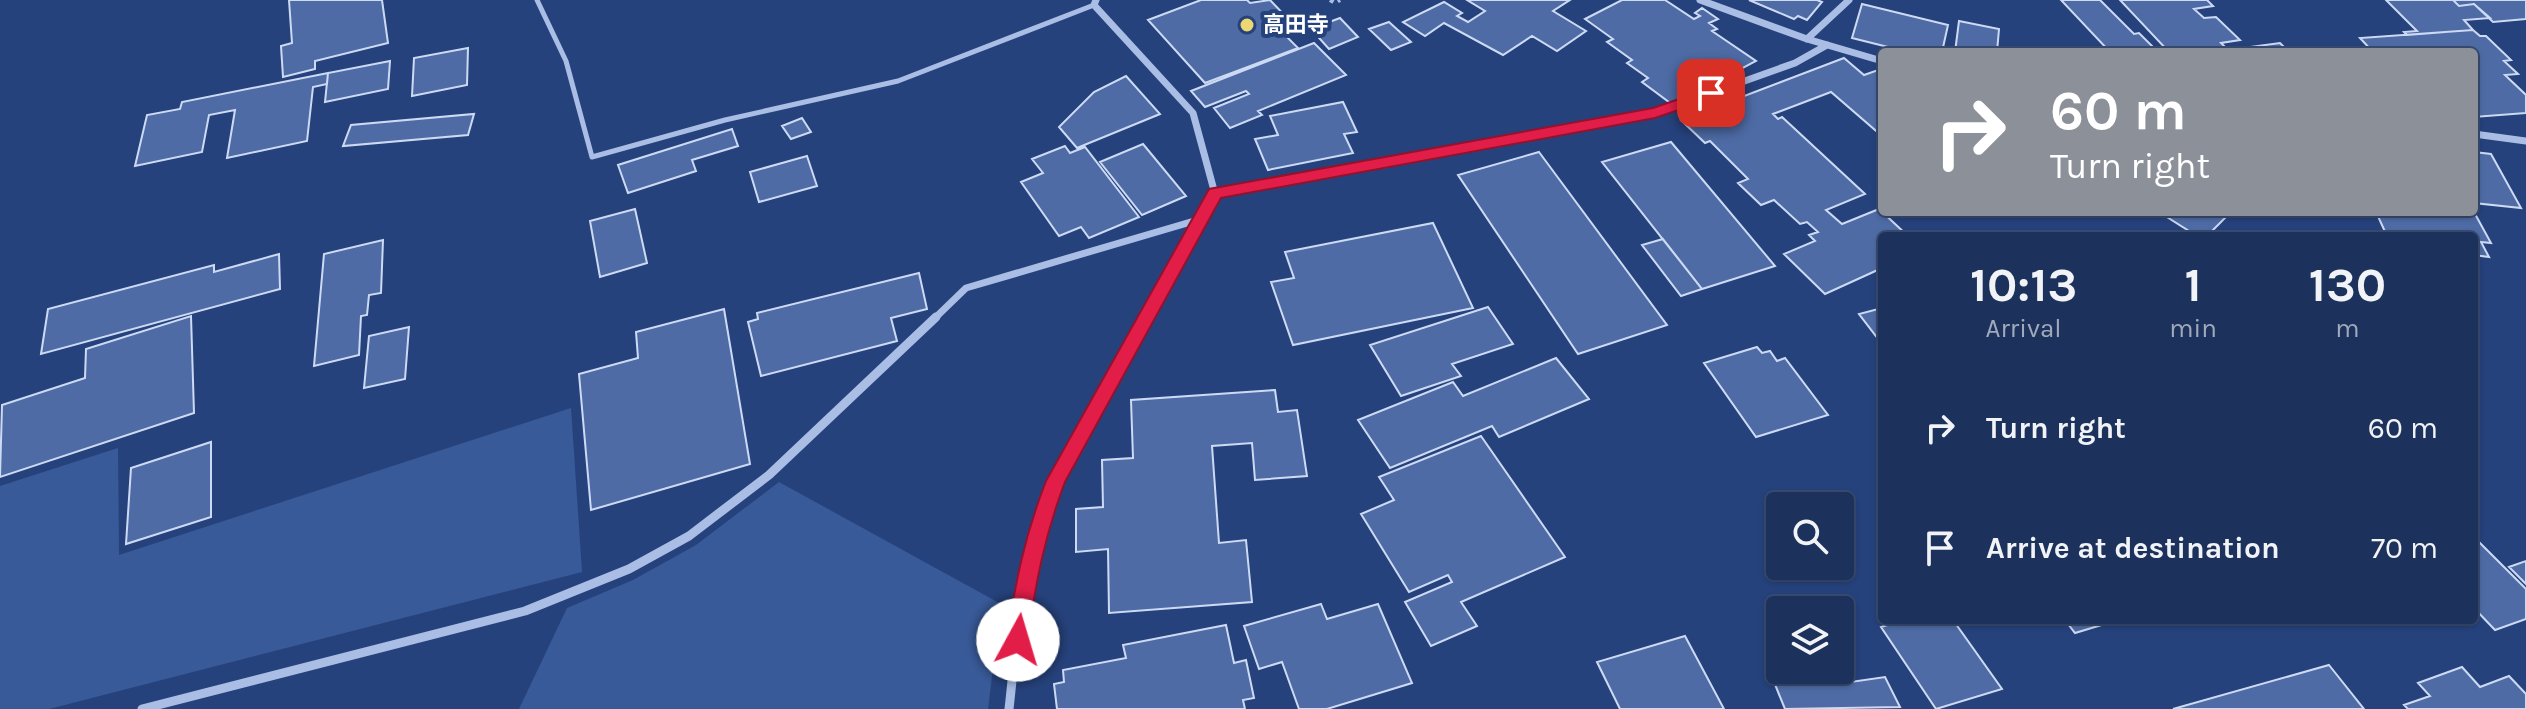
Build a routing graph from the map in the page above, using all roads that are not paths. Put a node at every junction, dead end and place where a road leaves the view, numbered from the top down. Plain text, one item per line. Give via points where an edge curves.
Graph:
1 (537, 0) edge
2 (1700, 0) edge
3 (1849, 0) edge
4 (1095, 3) edge
5 (1807, 39) junction
6 (1827, 45) junction
7 (1878, 60) edge
8 (2478, 135) edge
9 (2526, 141) edge
10 (1215, 194) junction
11 (1201, 219) junction
12 (142, 709) edge
13 (1009, 709) edge

1 - 4 lane via 566,61 592,157 898,81
2 - 5 street
3 - 5 street
4 - 10 street via 1193,113
5 - 6 street
6 - 7 street
6 - 10 street via 1795,63 1655,113
8 - 9 street
10 - 11 street
11 - 12 street via 966,288 769,475 689,536 629,569 525,611
11 - 13 street via 1050,495 1027,570

